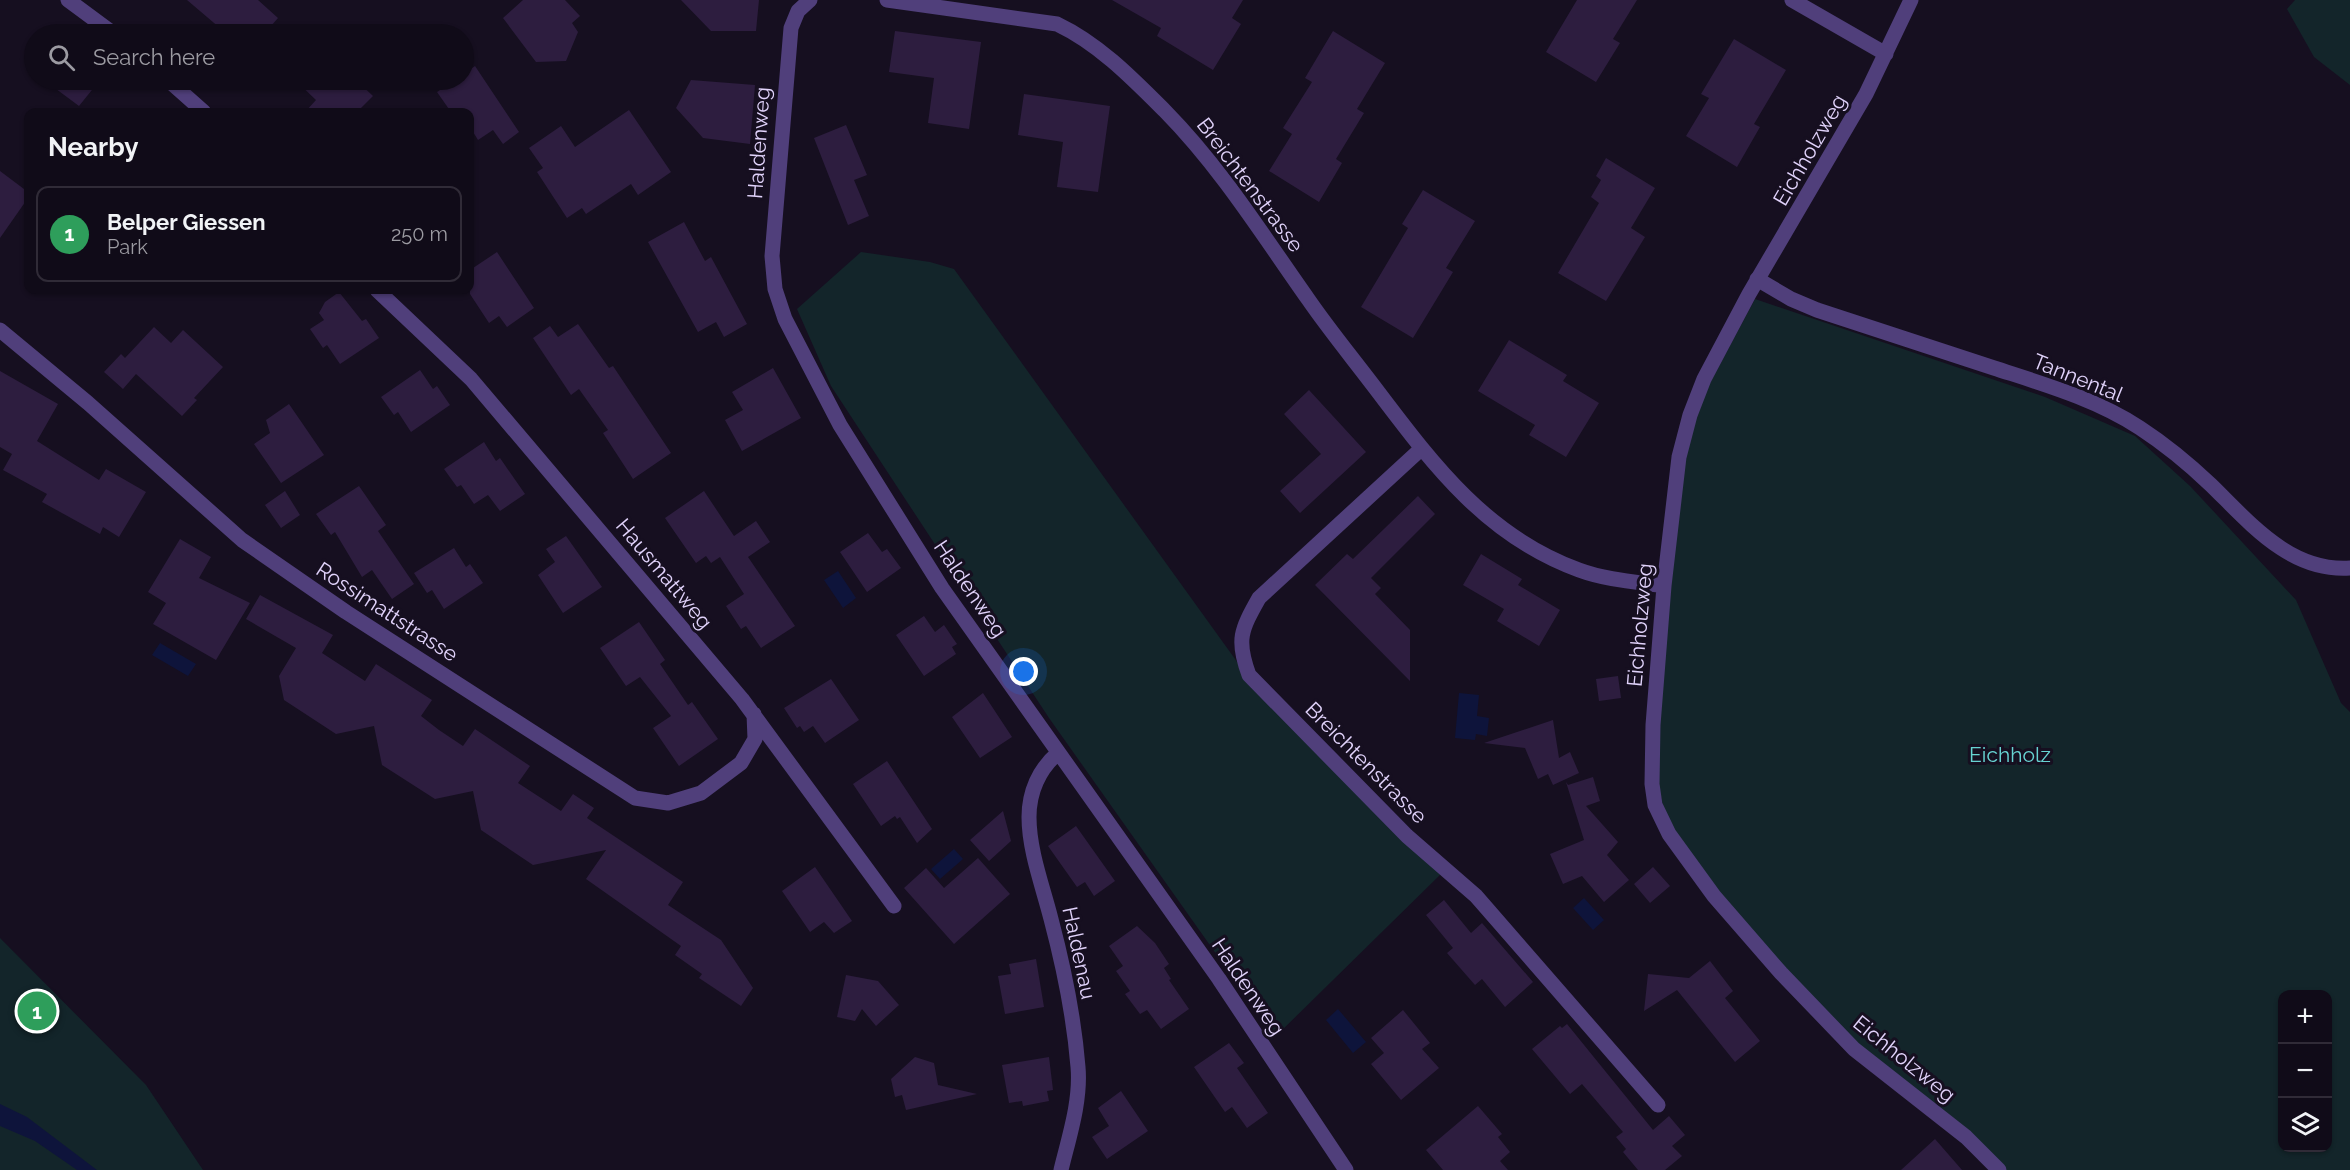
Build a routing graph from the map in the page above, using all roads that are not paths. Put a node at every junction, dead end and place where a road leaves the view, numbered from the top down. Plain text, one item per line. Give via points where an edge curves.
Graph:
1 (68, 0) edge
2 (810, 0) edge
3 (887, 0) edge
4 (1792, 0) edge
5 (1911, 0) edge
6 (100, 24) edge
7 (1886, 54) junction
8 (179, 90) edge
9 (200, 108) edge
10 (1757, 279) junction
11 (381, 294) edge
12 (0, 330) edge
13 (1421, 449) junction
14 (2350, 568) edge
15 (1664, 586) junction
16 (754, 714) junction
17 (1058, 753) junction
18 (894, 906) dead end
19 (1658, 1105) dead end
20 (1061, 1170) edge
21 (1346, 1170) edge
22 (1999, 1170) edge

1 - 6 street
2 - 17 street, Haldenweg via 798,11 791,28 772,256 775,289 785,319 840,425 942,588
3 - 13 street, Breichtenstrasse via 1056,24 1102,51 1182,129 1230,186 1309,301
4 - 7 street
5 - 7 street, Eichholzweg
7 - 10 street, Eichholzweg via 1835,150
8 - 9 street
10 - 14 street, Tannental via 1817,310 2097,405 2139,427 2177,455 2285,551 2314,565
10 - 15 street, Eichholzweg via 1704,379 1690,415 1679,457
11 - 16 street, Hausmattweg via 471,379
12 - 16 street, Rossimattstrasse via 242,540 346,612 635,798 668,803 701,793 741,763 755,739
13 - 15 street, Breichtenstrasse via 1450,484 1515,538 1579,570
13 - 19 street, Breichtenstrasse via 1258,598 1244,624 1240,651 1249,675 1407,836 1476,896
15 - 22 street, Eichholzweg via 1651,762 1655,805 1669,834 1714,896 1854,1050 1966,1137
16 - 18 street, Hausmattweg
17 - 20 street, Haldenau via 1038,776 1029,818 1032,848 1067,986 1078,1068 1078,1091
17 - 21 street, Haldenweg via 1219,980

